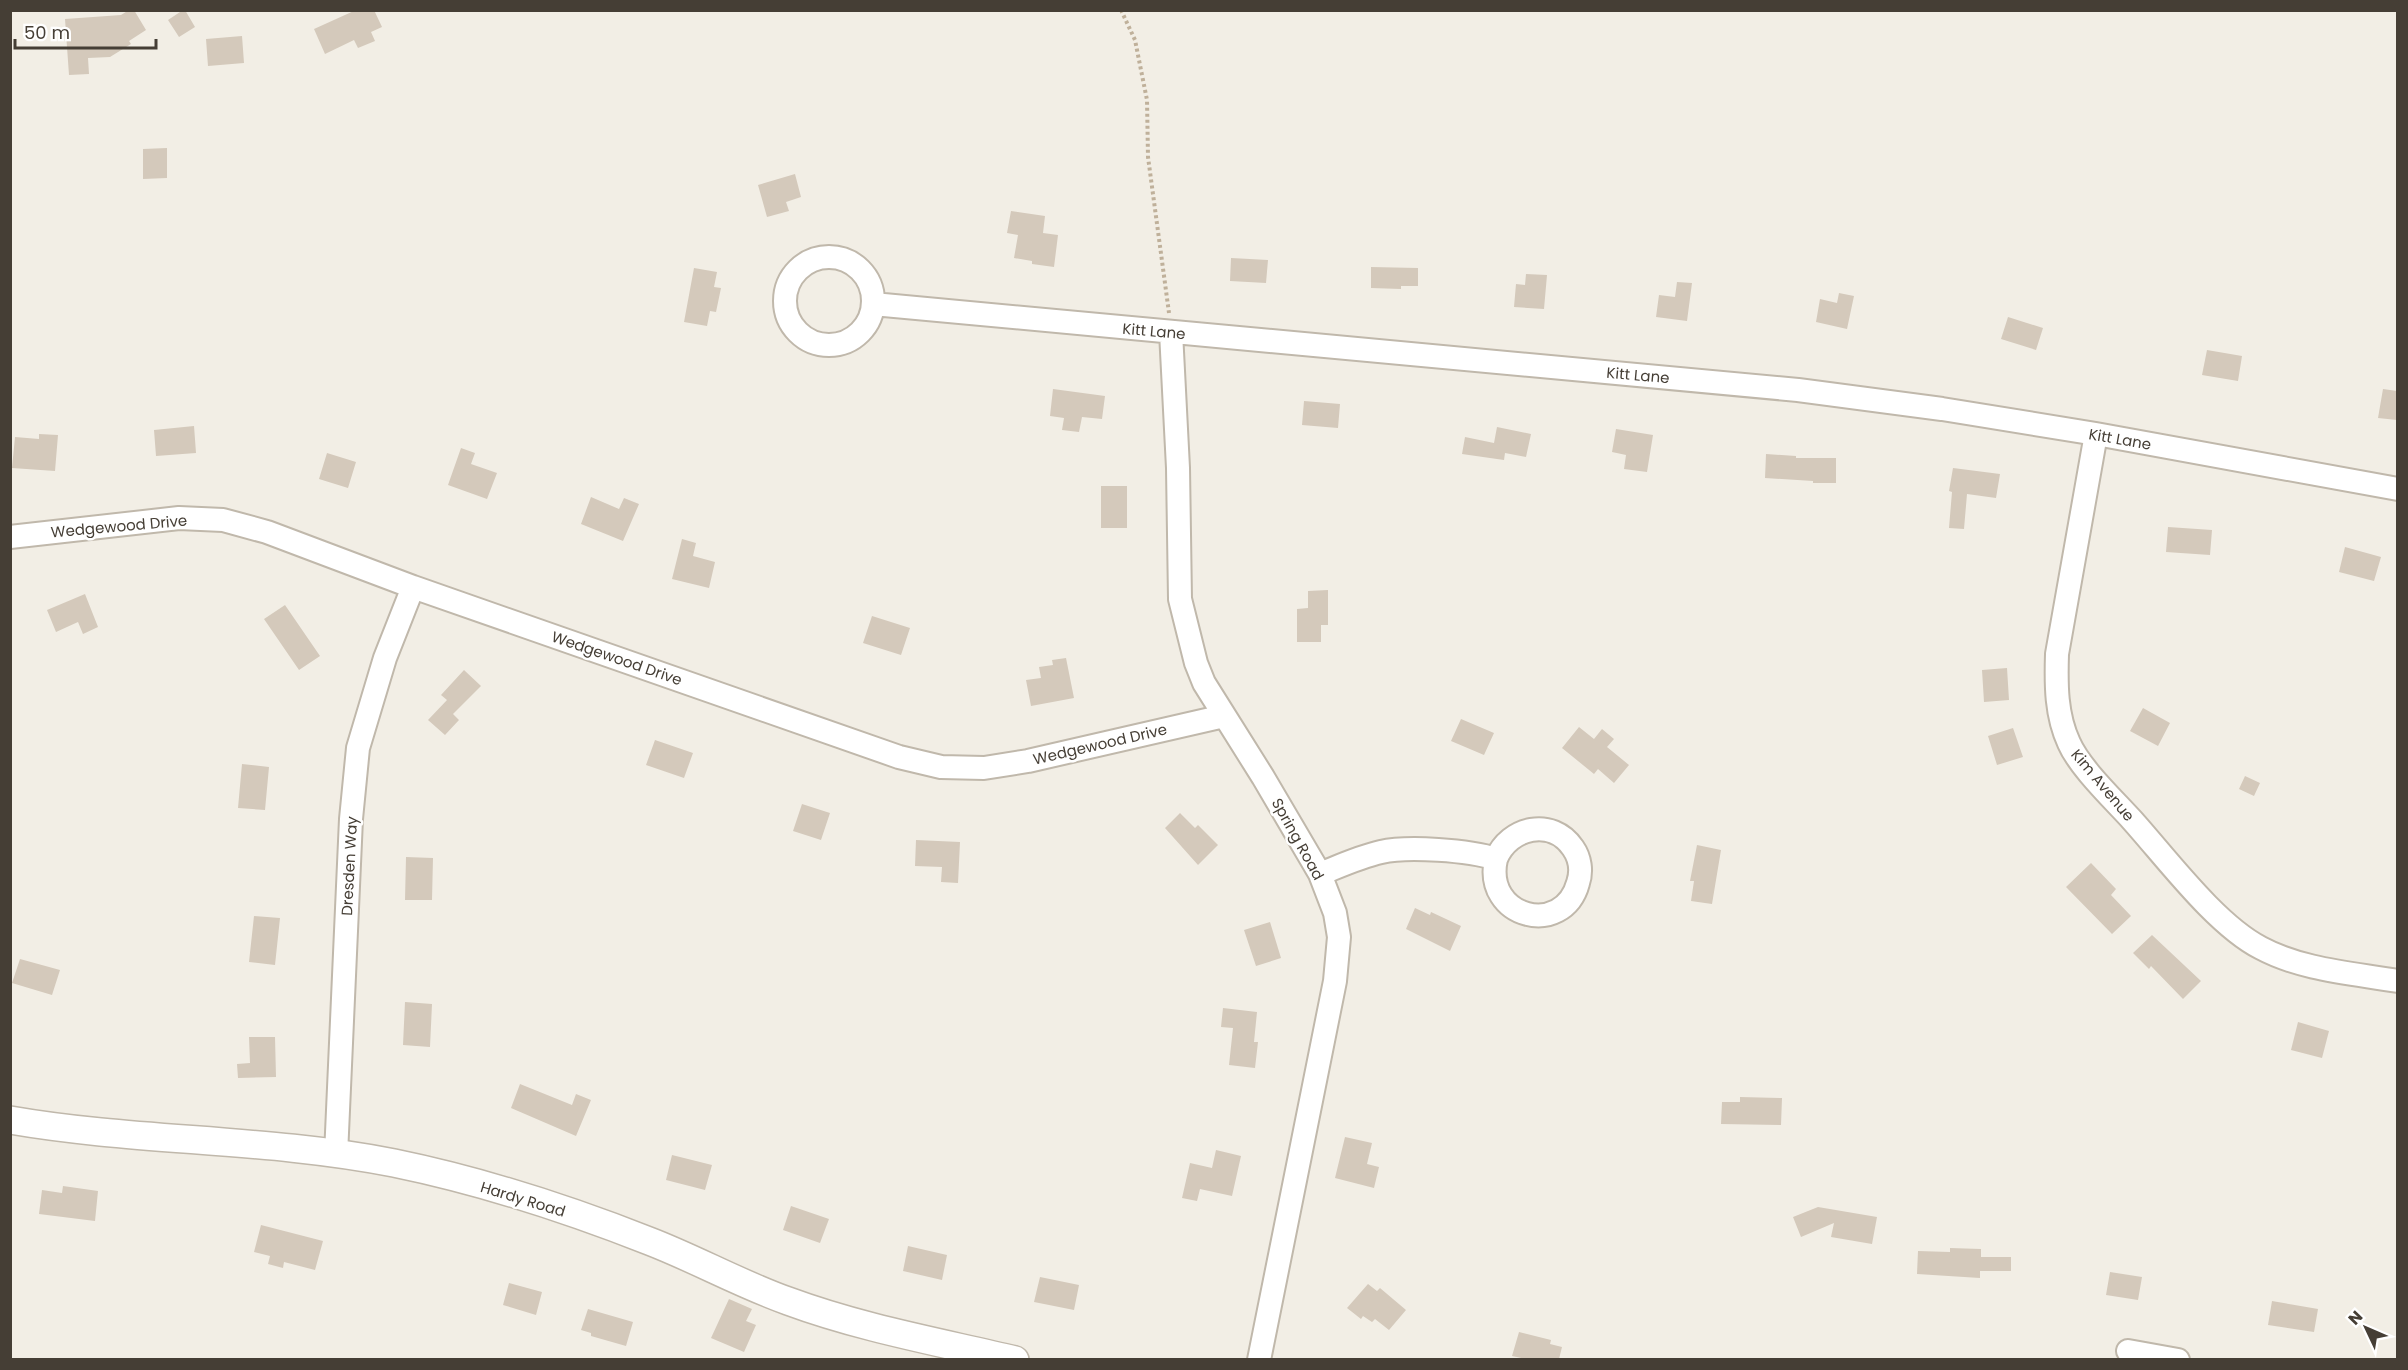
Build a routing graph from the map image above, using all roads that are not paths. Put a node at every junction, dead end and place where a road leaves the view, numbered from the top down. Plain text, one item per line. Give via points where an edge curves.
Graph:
1 (873, 304) dead end
2 (1171, 332) junction
3 (2096, 434) junction
4 (2397, 489) edge
5 (10, 537) edge
6 (413, 586) junction
7 (1224, 716) junction
8 (1496, 858) dead end
9 (1320, 874) junction
10 (2397, 981) edge
11 (10, 1120) edge
12 (336, 1155) junction
13 (2128, 1351) dead end
14 (1015, 1359) edge
15 (1259, 1359) edge
16 (2178, 1359) edge

1 - 2 street, Kitt Lane
2 - 3 street, Kitt Lane via 1798,390
2 - 7 street, Spring Road via 1180,599 1196,663
3 - 4 street, Kitt Lane
3 - 10 street, Kim Avenue via 2056,654 2059,708 2070,746 2211,908 2243,936 2260,948 2301,963
5 - 6 street, Wedgewood Drive via 179,518 223,520 267,532
6 - 7 street, Wedgewood Drive via 899,757 941,767 984,768 1028,761
6 - 12 street, Dresden Way via 385,658 358,748 351,819
7 - 9 street, Spring Road
8 - 9 street via 1466,852 1383,851
9 - 15 street, Spring Road via 1335,914 1338,960
11 - 12 street, Hardy Road
12 - 14 street, Hardy Road via 394,1163 512,1195 647,1240 787,1301 871,1326
13 - 16 street

